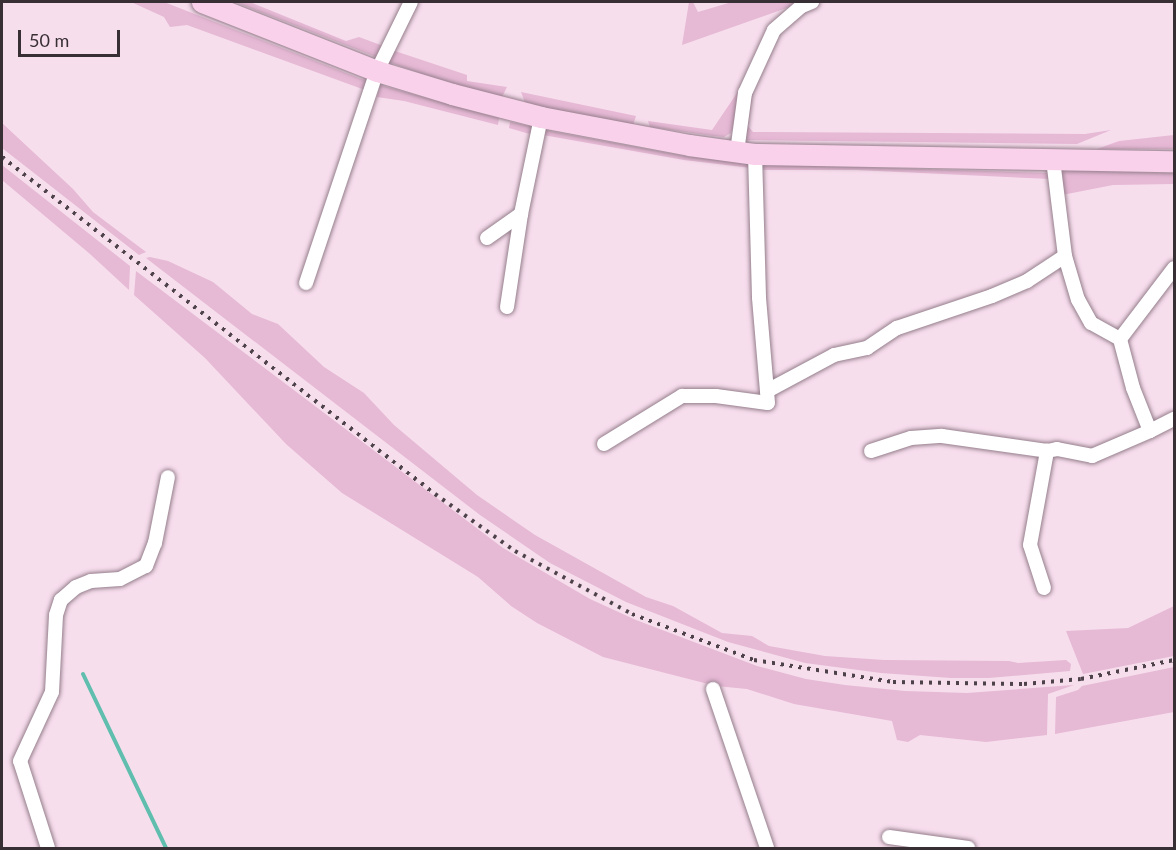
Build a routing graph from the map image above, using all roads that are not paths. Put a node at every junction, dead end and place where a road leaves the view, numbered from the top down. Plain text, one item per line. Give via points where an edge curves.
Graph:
1 (202, 2) edge
2 (411, 2) edge
3 (812, 2) edge
4 (377, 71) junction
5 (541, 117) junction
6 (746, 153) junction
7 (1053, 160) junction
8 (1174, 161) edge
9 (522, 214) junction
10 (487, 238) dead end
11 (1065, 256) junction
12 (1174, 268) edge
13 (306, 283) dead end
14 (507, 307) dead end
15 (1120, 339) junction
16 (767, 391) junction
17 (1174, 419) edge
18 (1150, 431) junction
19 (604, 444) dead end
20 (870, 451) dead end
21 (1047, 451) junction
22 (168, 477) dead end
23 (1044, 588) dead end
24 (713, 689) dead end
25 (889, 837) dead end
26 (48, 849) edge
27 (767, 849) edge
28 (968, 849) edge

1 - 4 main road
2 - 4 street
3 - 6 street via 774,30 745,93
4 - 5 main road
4 - 13 street
5 - 6 main road
5 - 9 street
6 - 7 main road
6 - 16 street
7 - 8 main road
7 - 11 street
9 - 10 street
9 - 14 street
11 - 15 street via 1078,300 1091,322
11 - 16 street via 1027,281 897,328 867,348 834,355
12 - 15 street
15 - 18 street
16 - 19 street via 768,402 682,396
17 - 18 street
18 - 21 street via 1092,456 1057,449
20 - 21 street via 911,438 942,436
21 - 23 street via 1030,545
22 - 26 street via 155,543 146,566 120,579 76,587 61,600 56,615 52,692 20,761
24 - 27 street
25 - 28 street

